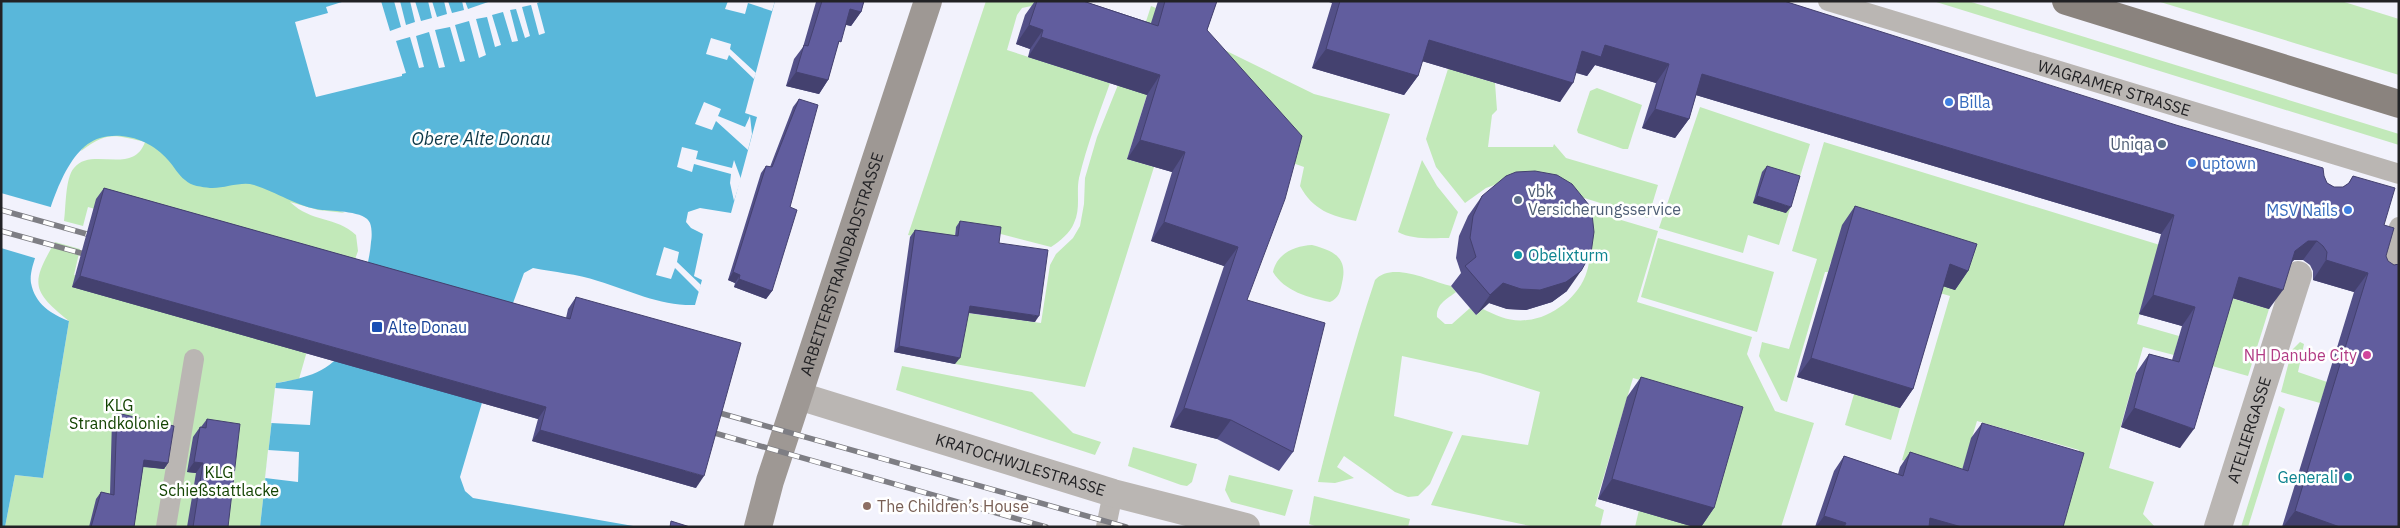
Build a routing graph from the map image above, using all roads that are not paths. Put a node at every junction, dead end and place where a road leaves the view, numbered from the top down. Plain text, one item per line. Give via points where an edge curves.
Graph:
1 (928, 1) edge
2 (1828, 1) edge
3 (2066, 1) edge
4 (2399, 104) edge
5 (2399, 174) edge
6 (2399, 227) edge
7 (2384, 272) edge
8 (2298, 275) edge
9 (194, 359) dead end
10 (799, 396) junction
11 (1113, 493) junction
12 (166, 527) edge
13 (758, 527) edge
14 (1106, 527) edge
15 (1246, 527) edge
16 (2218, 527) edge

1 - 10 main road, ARBEITERSTRANDBADSTRASSE
2 - 5 lane, WAGRAMER STRASSE
3 - 4 main road
6 - 7 lane
8 - 16 street, ATELIERGASSE
9 - 12 lane
10 - 11 street, KRATOCHWJLESTRASSE
10 - 13 main road, ARBEITERSTRANDBADSTRASSE via 770,480
11 - 14 lane
11 - 15 street, KRATOCHWJLESTRASSE

